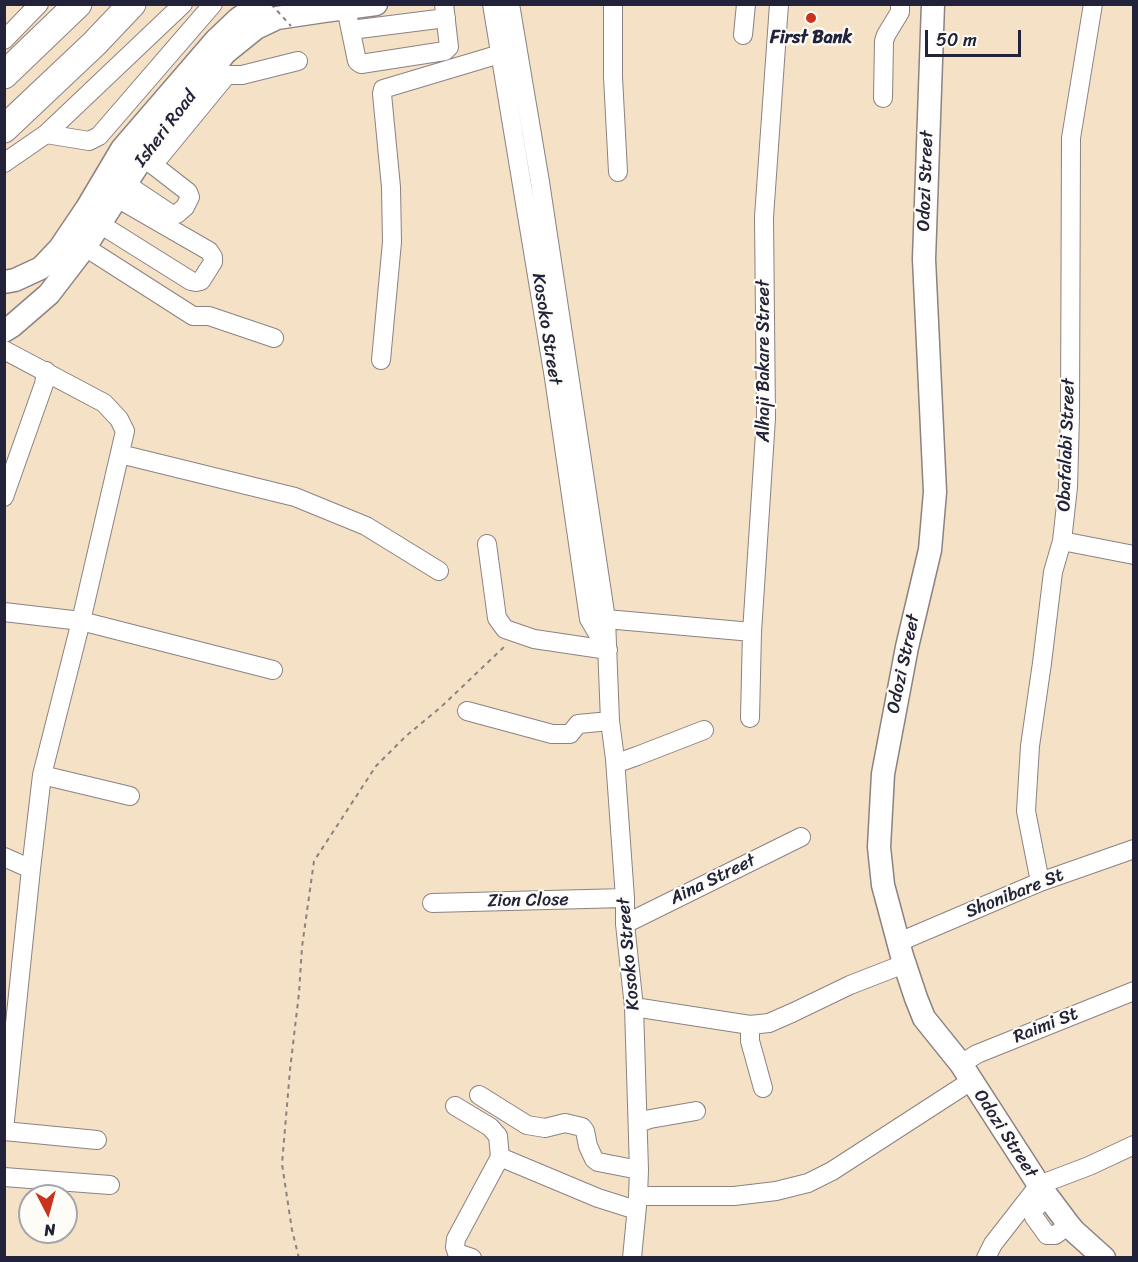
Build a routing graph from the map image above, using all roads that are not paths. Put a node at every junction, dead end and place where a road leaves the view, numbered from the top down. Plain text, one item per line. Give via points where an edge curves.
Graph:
1 (39, 4) edge
2 (78, 4) edge
3 (132, 4) edge
4 (183, 4) edge
5 (213, 4) edge
6 (263, 4) edge
7 (376, 4) edge
8 (492, 4) edge
9 (510, 4) edge
10 (613, 4) edge
11 (746, 4) edge
12 (778, 4) edge
13 (900, 4) edge
14 (933, 4) edge
15 (1093, 4) edge
16 (445, 11) edge
17 (349, 19) junction
18 (743, 35) dead end
19 (4, 39) edge
20 (500, 54) junction
21 (298, 61) dead end
22 (221, 71) junction
23 (4, 75) edge
24 (883, 98) dead end
25 (4, 129) edge
26 (46, 134) junction
27 (148, 161) junction
28 (4, 163) edge
29 (618, 172) dead end
30 (531, 184) junction
31 (121, 191) junction
32 (100, 224) junction
33 (85, 247) junction
34 (4, 282) edge
35 (4, 331) edge
36 (274, 338) dead end
37 (4, 350) edge
38 (381, 360) dead end
39 (46, 371) junction
40 (120, 454) junction
41 (4, 497) edge
42 (1062, 541) junction
43 (487, 544) dead end
44 (1134, 555) edge
45 (439, 572) dead end
46 (4, 612) edge
47 (606, 619) junction
48 (81, 621) junction
49 (752, 632) junction
50 (608, 650) junction
51 (273, 670) dead end
52 (467, 711) dead end
53 (750, 718) dead end
54 (610, 721) junction
55 (704, 730) dead end
56 (615, 759) junction
57 (42, 775) junction
58 (130, 796) dead end
59 (801, 837) dead end
60 (1134, 849) edge
61 (4, 856) edge
62 (31, 869) junction
63 (1040, 882) junction
64 (625, 898) junction
65 (432, 903) dead end
66 (625, 924) junction
67 (901, 953) junction
68 (1134, 991) edge
69 (634, 1006) junction
70 (750, 1025) junction
71 (966, 1073) junction
72 (764, 1088) dead end
73 (479, 1095) dead end
74 (455, 1106) dead end
75 (696, 1111) dead end
76 (638, 1123) junction
77 (4, 1130) edge
78 (97, 1140) dead end
79 (1134, 1144) edge
80 (500, 1157) junction
81 (639, 1170) junction
82 (4, 1177) edge
83 (110, 1185) dead end
84 (1043, 1190) junction
85 (637, 1203) junction
86 (472, 1257) edge
87 (632, 1257) edge
88 (986, 1257) edge
89 (1104, 1257) edge

1 - 19 street
2 - 23 highway
3 - 25 highway
4 - 26 street
5 - 26 street via 99,136 89,141
6 - 34 main road, Isheri Road via 238,18 216,40 122,148 60,248 41,268
7 - 17 main road, Isheri Road
8 - 20 street, Kosoko Street
9 - 30 street, Kosoko Street
10 - 29 street
11 - 18 street
12 - 49 street, Alhaji Bakare Street via 764,217 766,418
13 - 24 street via 900,12 885,35
14 - 67 main road, Odozi Street via 924,259 935,492 930,550 907,647 884,774 879,847 883,885
15 - 42 street, Obafalabi Street via 1071,138 1070,416
16 - 17 street
16 - 17 street via 445,51 361,64 357,61
17 - 22 main road, Isheri Road via 277,18 256,28 225,53
20 - 30 street, Kosoko Street
20 - 38 street via 383,89 392,187 392,242
21 - 22 street via 242,75
22 - 27 main road, Isheri Road
26 - 28 street
27 - 31 main road, Isheri Road
27 - 31 street via 188,192 185,207 171,214
30 - 47 street, Kosoko Street
30 - 50 street, Kosoko Street via 589,619
31 - 32 main road, Isheri Road
31 - 32 street via 209,251 213,262 201,281 191,281
32 - 33 main road, Isheri Road
33 - 35 main road, Isheri Road via 49,294
33 - 36 street via 193,316 210,316
37 - 39 street
39 - 40 street via 104,403 119,419 125,431
39 - 41 street
40 - 45 street via 295,497 366,526
40 - 48 street
42 - 44 street
42 - 63 street, Obafalabi Street via 1053,572 1030,746 1026,811
43 - 50 street via 497,618 505,629 534,639
46 - 48 street
47 - 49 street
47 - 50 street, Kosoko Street
48 - 51 street
48 - 57 street
49 - 53 street, Alhaji Bakare Street
50 - 54 street, Kosoko Street
52 - 54 street via 552,734 570,734 578,724
54 - 56 street, Kosoko Street
55 - 56 street via 623,761
56 - 64 street, Kosoko Street
57 - 58 street
57 - 62 street
59 - 66 street, Aina Street
60 - 63 street, Shonibare St
61 - 62 street
62 - 77 street
63 - 67 street, Shonibare St
64 - 65 street, Zion Close
64 - 66 street, Kosoko Street
66 - 69 street, Kosoko Street
67 - 70 street, Shonibare St via 850,985 794,1012 769,1023
67 - 71 main road, Odozi Street via 924,1018
68 - 71 street, Raimi St via 977,1054
69 - 70 street
69 - 76 street, Kosoko Street
70 - 72 street via 750,1041
71 - 84 main road, Odozi Street
71 - 85 street, Raimi St via 832,1171 808,1183 734,1196
73 - 81 street via 527,1125 582,1127 594,1159
74 - 80 street via 498,1136
75 - 76 street
76 - 81 street, Kosoko Street
77 - 78 street
79 - 84 street
80 - 85 street, Raimi St via 598,1198
80 - 86 street via 456,1239 457,1253
81 - 85 street, Kosoko Street
82 - 83 street
84 - 88 street via 993,1244
84 - 89 main road, Odozi Street via 1074,1231
85 - 87 street, Kosoko Street

